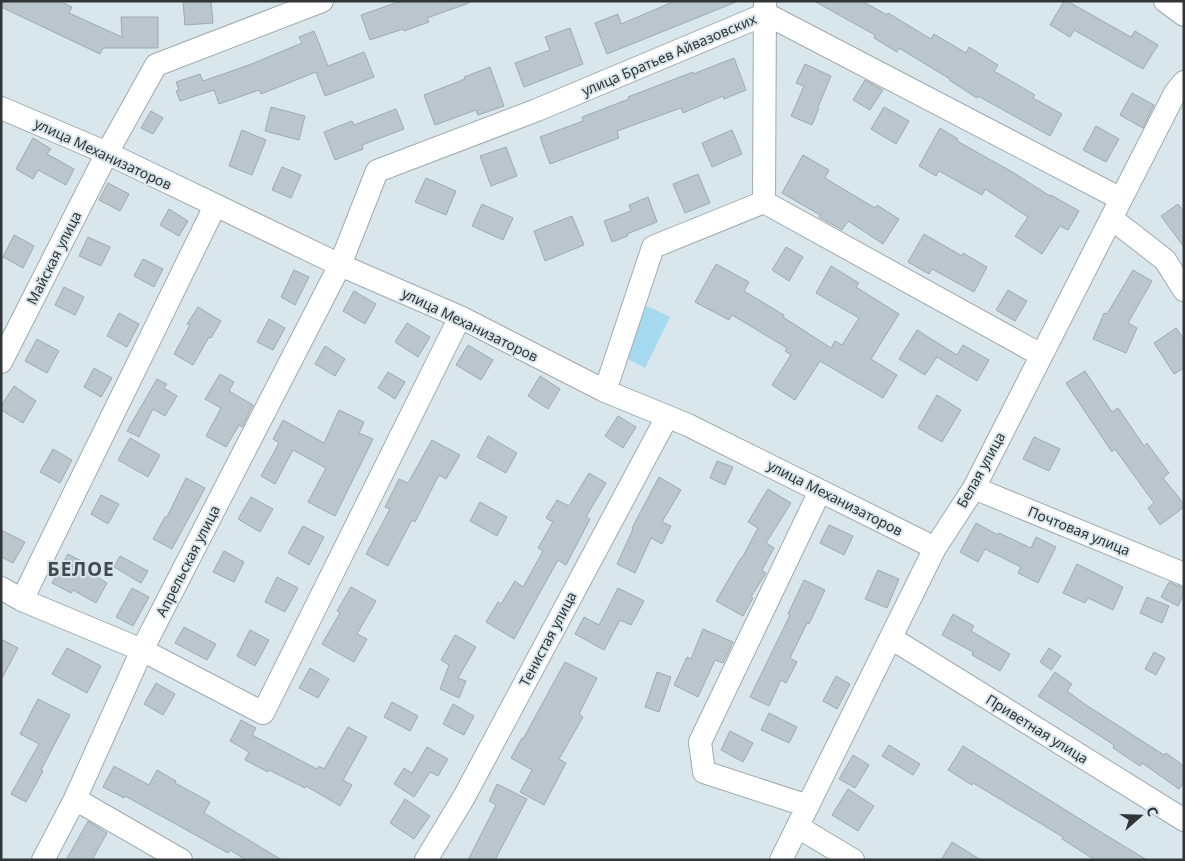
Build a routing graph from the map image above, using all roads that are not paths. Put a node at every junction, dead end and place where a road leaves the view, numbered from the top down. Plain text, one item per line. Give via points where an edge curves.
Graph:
1 (322, 1) edge
2 (1165, 1) edge
3 (765, 8) edge
4 (1184, 15) edge
5 (1184, 82) edge
6 (1, 108) edge
7 (106, 153) junction
8 (764, 202) junction
9 (215, 206) junction
10 (1116, 208) junction
11 (340, 265) junction
12 (1184, 290) edge
13 (460, 317) junction
14 (1041, 355) junction
15 (1, 362) edge
16 (605, 391) junction
17 (667, 417) junction
18 (974, 488) junction
19 (820, 491) junction
20 (935, 548) junction
21 (1184, 574) edge
22 (1, 588) edge
23 (22, 600) junction
24 (891, 638) junction
25 (142, 650) junction
26 (75, 799) junction
27 (808, 806) junction
28 (1184, 820) edge
29 (798, 827) junction
30 (43, 860) edge
31 (181, 860) edge
32 (426, 860) edge
33 (781, 860) edge
34 (853, 860) edge

1 - 7 street, Майская улица via 156,65
2 - 4 street
3 - 8 street
3 - 10 street, улица Братьев Айвазовских
3 - 11 street, улица Братьев Айвазовских via 537,110 377,171
5 - 10 street, Белая улица via 1175,93
6 - 7 street, улица Механизаторов
7 - 9 street, улица Механизаторов
7 - 15 street, Майская улица
8 - 14 street
8 - 16 street via 653,247
9 - 11 street, улица Механизаторов
9 - 23 street
10 - 12 street, улица Братьев Айвазовских via 1165,260
10 - 14 street, Белая улица
11 - 13 street, улица Механизаторов
11 - 25 street, Апрельская улица
13 - 16 street, улица Механизаторов
13 - 25 street via 263,712
14 - 18 street, Белая улица
16 - 17 street, улица Механизаторов
17 - 19 street, улица Механизаторов via 688,424
17 - 32 street, Тенистая улица via 464,797
18 - 20 street, Белая улица
18 - 21 street, Почтовая улица
19 - 20 street, улица Механизаторов
19 - 27 street via 700,742 704,772
20 - 24 street, Белая улица
22 - 23 street
23 - 25 street
24 - 27 street, Белая улица
24 - 28 street, Приветная улица
25 - 26 street, Апрельская улица
26 - 30 street, Апрельская улица
26 - 31 street
27 - 29 street, Белая улица
29 - 33 street, Белая улица
29 - 34 street

